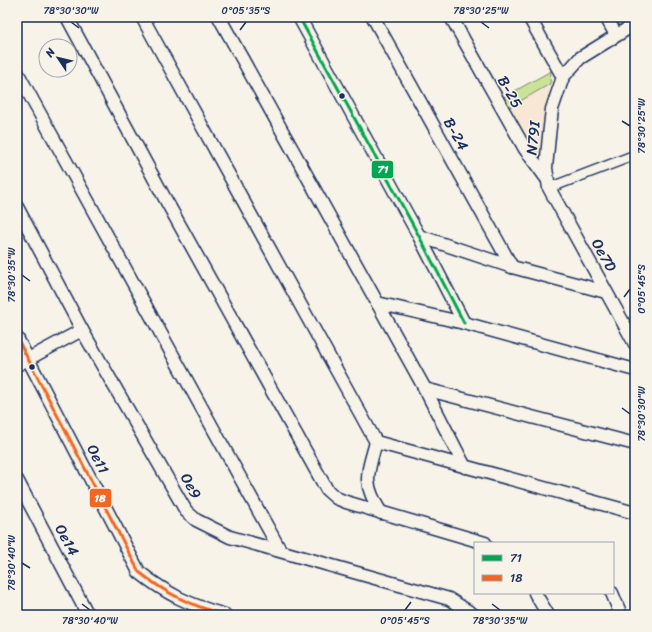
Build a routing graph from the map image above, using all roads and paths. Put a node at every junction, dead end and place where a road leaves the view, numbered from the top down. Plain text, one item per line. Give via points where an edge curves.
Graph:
1 (67, 17) edge
2 (142, 17) edge
3 (220, 17) edge
4 (299, 17) edge
5 (373, 17) edge
6 (451, 17) edge
7 (529, 17) edge
8 (606, 17) edge
9 (635, 24) edge
10 (616, 35) junction
11 (17, 72) edge
12 (563, 77) junction
13 (635, 155) edge
14 (548, 184) junction
15 (17, 207) edge
16 (419, 236) junction
17 (512, 267) junction
18 (606, 292) junction
19 (377, 302) junction
20 (464, 323) junction
21 (82, 330) junction
22 (17, 338) edge
23 (635, 344) edge
24 (28, 359) junction
25 (17, 365) edge
26 (635, 370) edge
27 (425, 389) junction
28 (376, 442) junction
29 (635, 444) edge
30 (465, 467) junction
31 (17, 480) edge
32 (381, 513) junction
33 (635, 513) edge
34 (482, 542) edge
35 (280, 550) junction
36 (536, 594) edge
37 (612, 594) edge
38 (88, 615) edge
39 (226, 615) edge
40 (474, 615) edge
41 (548, 615) edge
42 (621, 615) edge

1 - 32 street via 327,490 336,498
2 - 28 street
3 - 19 street
4 - 16 street
5 - 17 street, B-24
6 - 14 street, B-25 via 518,138
7 - 12 street
8 - 10 street
9 - 10 street
10 - 12 street via 580,58
11 - 35 street
12 - 14 street, N79I via 552,110 546,168
13 - 14 street
14 - 18 street, Oe7D
15 - 21 street, Oe9
16 - 17 street
16 - 20 street
17 - 18 street
18 - 23 street, Oe7D
19 - 20 street
19 - 27 street
20 - 26 street
21 - 24 street
21 - 35 street, Oe9 via 186,511 196,520 230,538
22 - 24 street, Oe11
24 - 25 street
24 - 39 street, Oe11 via 139,572 162,590 194,606
27 - 29 street
27 - 30 street
28 - 30 street
28 - 32 street via 368,487
30 - 33 street
31 - 38 street, Oe14
32 - 34 street
35 - 40 street, Oe9 via 449,599
36 - 41 street
37 - 42 street

